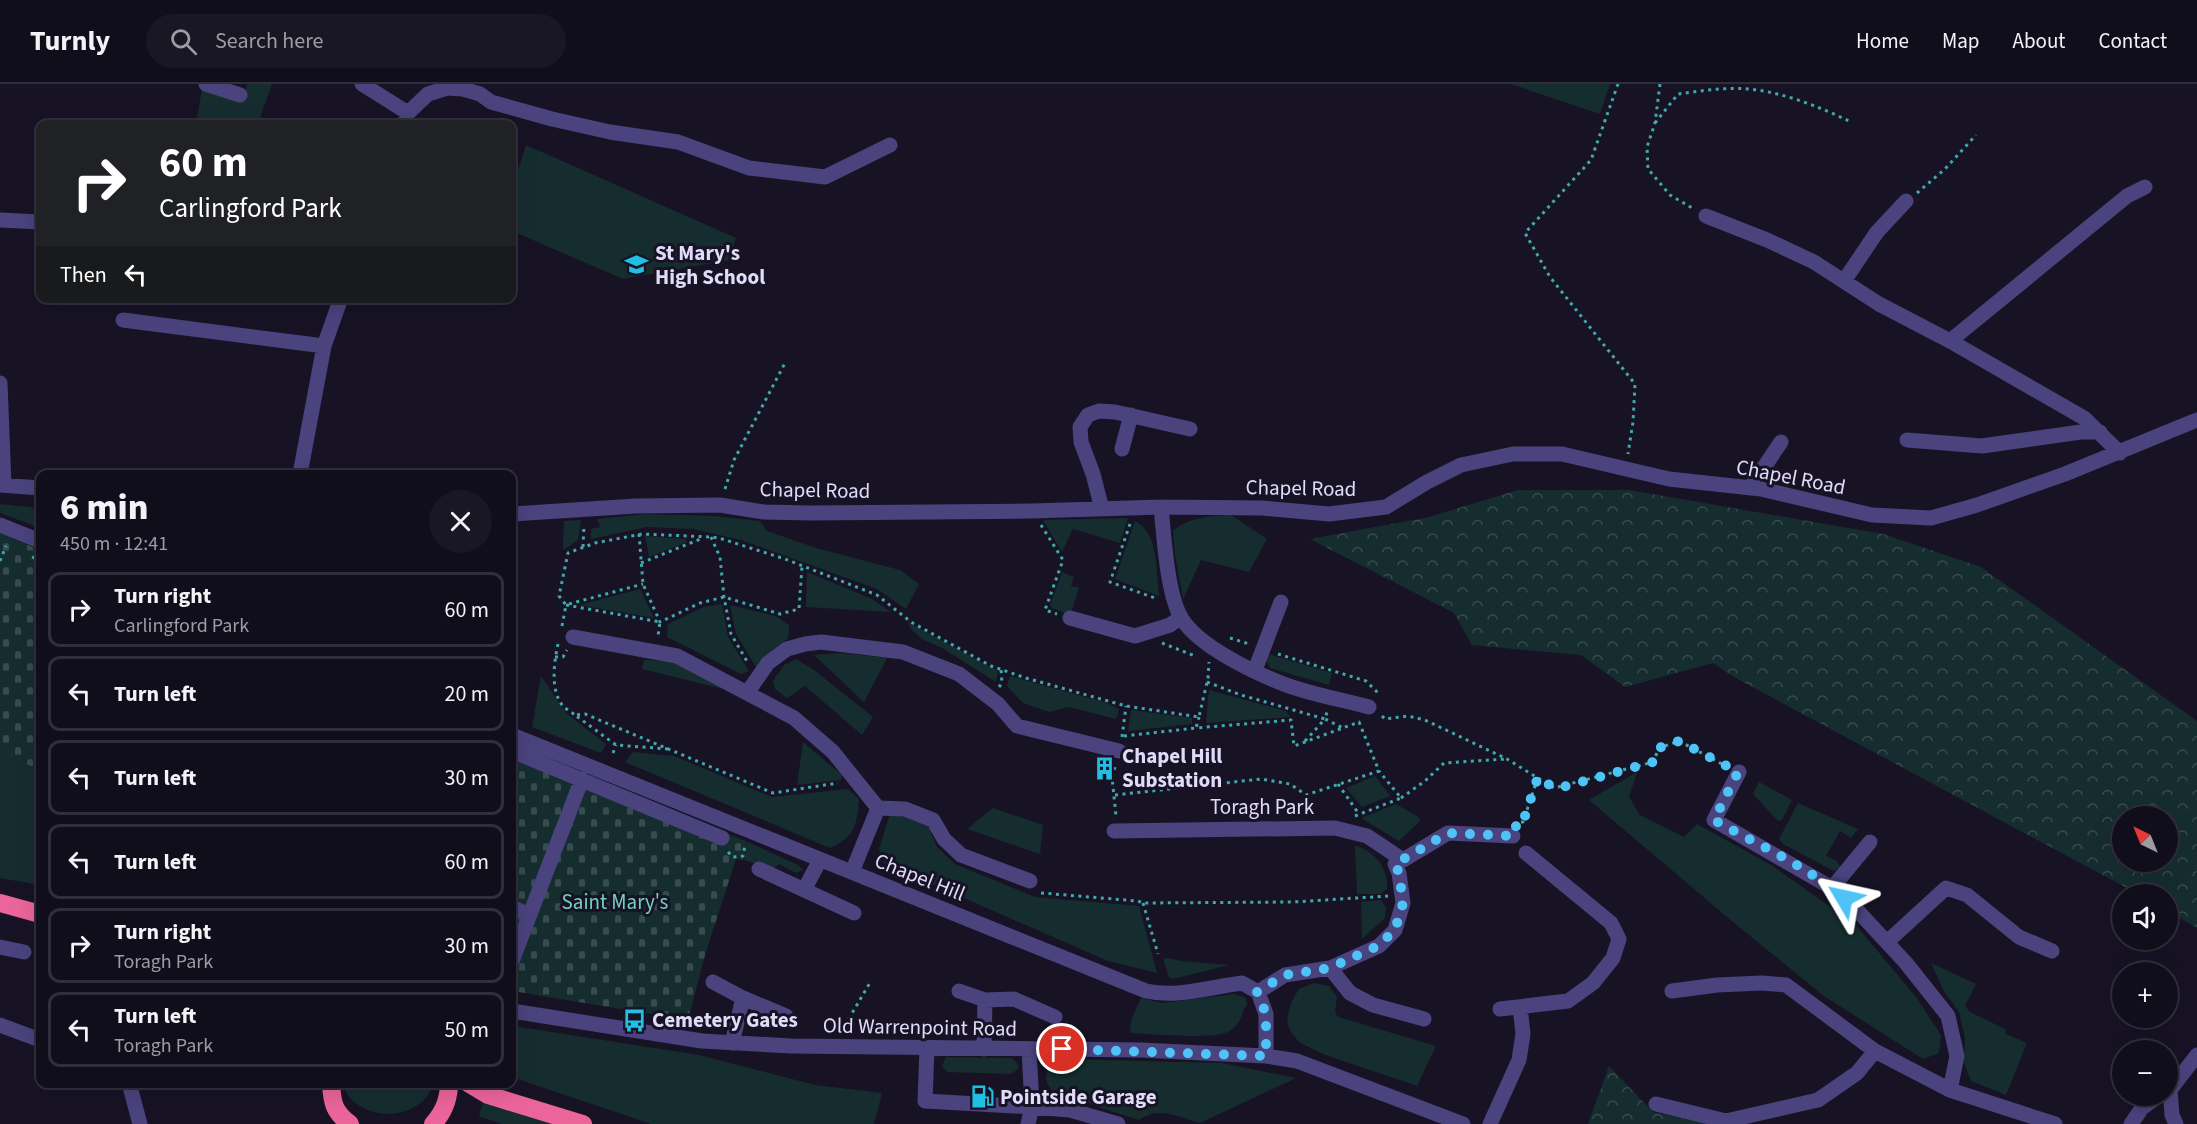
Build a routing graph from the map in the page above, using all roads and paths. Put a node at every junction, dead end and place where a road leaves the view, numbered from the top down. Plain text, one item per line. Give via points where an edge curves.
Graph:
1 (206, 84) edge
2 (362, 84) edge
3 (1618, 84) edge
4 (1660, 84) edge
5 (240, 95) dead end
6 (406, 119) edge
7 (1851, 122) dead end
8 (1655, 123) junction
9 (1976, 135) dead end
10 (890, 145) dead end
11 (2145, 187) dead end
12 (1906, 201) joint
13 (1706, 216) joint
14 (0, 220) edge
15 (36, 222) edge
16 (1844, 281) junction
17 (339, 303) edge
18 (123, 320) dead end
19 (1950, 341) junction
20 (324, 346) junction
21 (785, 363) dead end
22 (0, 382) edge
23 (1131, 416) junction
24 (2197, 420) edge
25 (1190, 429) dead end
26 (2100, 432) junction
27 (1907, 441) dead end
28 (1781, 442) dead end
29 (1122, 449) dead end
30 (2120, 453) junction
31 (1625, 469) junction
32 (301, 470) edge
33 (2, 485) edge
34 (36, 488) edge
35 (1750, 488) junction
36 (720, 505) junction
37 (1161, 507) junction
38 (1136, 508) junction
39 (1102, 509) junction
40 (1032, 512) junction
41 (516, 514) edge
42 (0, 525) edge
43 (584, 526) dead end
44 (639, 534) junction
45 (706, 537) junction
46 (711, 537) junction
47 (36, 539) edge
48 (6, 546) dead end
49 (584, 547) junction
50 (0, 561) edge
51 (641, 563) junction
52 (802, 566) junction
53 (643, 584) junction
54 (724, 597) junction
55 (1175, 601) junction
56 (1281, 602) dead end
57 (566, 605) junction
58 (1070, 618) joint
59 (1181, 618) junction
60 (660, 622) junction
61 (1139, 635) junction
62 (573, 638) dead end
63 (1228, 638) dead end
64 (1262, 650) junction
65 (1199, 658) dead end
66 (1209, 662) dead end
67 (1255, 670) junction
68 (757, 679) junction
69 (747, 693) junction
70 (1381, 696) dead end
71 (1126, 706) junction
72 (1376, 708) joint
73 (1293, 710) dead end
74 (575, 715) junction
75 (1199, 717) junction
76 (1291, 720) junction
77 (1196, 728) junction
78 (1344, 728) junction
79 (516, 737) edge
80 (1303, 742) junction
81 (616, 745) junction
82 (668, 749) junction
83 (1119, 751) dead end
84 (516, 753) edge
85 (613, 753) dead end
86 (1507, 759) junction
87 (1379, 771) junction
88 (1738, 772) joint
89 (1538, 777) junction
90 (582, 779) junction
91 (858, 782) junction
92 (1338, 784) junction
93 (1401, 798) junction
94 (878, 808) junction
95 (1359, 814) junction
96 (1351, 817) dead end
97 (1115, 826) joint
98 (1514, 836) joint
99 (722, 838) dead end
100 (1870, 842) dead end
101 (1526, 853) dead end
102 (820, 860) junction
103 (1403, 860) junction
104 (759, 869) dead end
105 (852, 872) junction
106 (1030, 881) joint
107 (1832, 888) junction
108 (804, 890) junction
109 (1392, 896) dead end
110 (0, 903) edge
111 (1143, 903) junction
112 (516, 910) edge
113 (36, 913) edge
114 (854, 913) dead end
115 (529, 915) junction
116 (1887, 942) junction
117 (0, 947) edge
118 (516, 950) edge
119 (2052, 951) dead end
120 (24, 952) dead end
121 (1158, 954) dead end
122 (1330, 968) junction
123 (871, 981) dead end
124 (713, 982) dead end
125 (959, 991) dead end
126 (1672, 991) dead end
127 (1257, 992) junction
128 (743, 998) junction
129 (985, 1000) junction
130 (1520, 1007) junction
131 (1500, 1008) dead end
132 (516, 1012) edge
133 (786, 1016) dead end
134 (1055, 1017) dead end
135 (1424, 1019) dead end
136 (0, 1025) edge
137 (36, 1038) edge
138 (732, 1042) junction
139 (833, 1047) junction
140 (927, 1048) junction
141 (984, 1049) junction
142 (1029, 1049) junction
143 (1875, 1050) junction
144 (2197, 1055) edge
145 (1266, 1056) junction
146 (2178, 1078) edge
147 (130, 1088) edge
148 (330, 1088) edge
149 (448, 1088) edge
150 (476, 1088) edge
151 (1950, 1090) junction
152 (1656, 1104) dead end
153 (2145, 1106) edge
154 (2170, 1106) edge
155 (1032, 1107) junction
156 (1431, 1118) edge
157 (343, 1121) edge
158 (2036, 1121) edge
159 (140, 1124) edge
160 (433, 1124) edge
161 (583, 1124) edge
162 (1028, 1124) edge
163 (1118, 1124) edge
164 (1463, 1124) edge
165 (1490, 1124) edge
166 (2055, 1124) edge
167 (2131, 1124) edge
168 (2176, 1124) edge

1 - 5 street
2 - 6 street
3 - 31 path via 1591,160 1525,233 1551,277 1635,384 1634,422
4 - 8 path
6 - 10 street via 428,94 447,88 463,89 492,102 552,119 678,142 749,168 825,177
7 - 8 path via 1815,104 1749,89 1678,94
8 - 13 path via 1647,147 1648,169 1670,195
9 - 12 path via 1937,178
11 - 19 street via 2127,196
12 - 16 street via 1876,232
13 - 16 street via 1814,262
14 - 15 street
16 - 19 street
17 - 20 street
18 - 20 street
19 - 26 street via 2084,418
20 - 32 street
21 - 36 path via 734,460
22 - 33 street
23 - 25 street
23 - 29 street
23 - 39 street via 1099,411 1088,415 1080,427
24 - 30 street, Chapel Road
26 - 27 street via 1982,446
26 - 30 street
28 - 35 street
30 - 35 street, Chapel Road via 1930,518 1872,515
31 - 35 street, Chapel Road via 1669,479
31 - 37 street, Chapel Road via 1562,454 1513,454 1461,465 1386,507 1329,514 1262,508
33 - 34 street
36 - 40 street, Chapel Road via 764,512
36 - 41 street, Chapel Road
37 - 38 street, Chapel Road
37 - 55 street
38 - 39 street, Chapel Road
38 - 55 path via 1110,582 1163,601
39 - 40 street, Chapel Road
40 - 58 path via 1063,560 1044,610
42 - 47 street
43 - 49 path
44 - 45 path
44 - 49 path
44 - 51 path
45 - 46 path
45 - 51 path
46 - 52 path
46 - 54 path via 720,557
48 - 50 path
49 - 57 path via 568,553 559,596
51 - 53 path
52 - 54 path via 799,609 780,614
52 - 71 path via 877,595 911,622 991,666
53 - 57 path
53 - 60 path
54 - 60 path via 700,603
54 - 68 path via 731,634
55 - 59 street
56 - 64 street
57 - 60 path
57 - 74 path via 555,660 556,693 562,705
58 - 61 street
59 - 61 street
59 - 67 street via 1197,637
61 - 65 path
62 - 69 street via 676,656
63 - 64 path
64 - 67 street
64 - 70 path via 1366,681
66 - 75 path
67 - 72 street via 1281,683
68 - 69 street
68 - 83 street via 768,663 787,649 805,644 821,642 903,652 959,675 998,704 1017,726
69 - 91 street via 794,718 833,752
71 - 75 path
71 - 77 path via 1122,736
72 - 86 path via 1386,719 1408,716 1425,720
73 - 76 path
74 - 81 path
74 - 82 path via 585,714
75 - 77 path
76 - 77 path
76 - 80 path via 1294,746
78 - 80 path
78 - 80 path via 1325,719
78 - 87 path via 1359,722
79 - 102 street, Chapel Hill
81 - 82 path
81 - 85 path
82 - 91 path via 773,792
84 - 90 street
86 - 89 path
86 - 93 path via 1444,763
87 - 92 path
87 - 93 path
88 - 89 path via 1679,741 1659,748 1653,762 1567,786 1554,788
88 - 107 street via 1714,820
89 - 98 path via 1523,822 1517,821
90 - 99 street
90 - 115 street
91 - 94 street
92 - 95 path
92 - 97 path via 1306,795 1290,784 1262,779 1115,795
93 - 95 path
94 - 105 street
94 - 106 street via 905,809 933,820 944,839 961,855
95 - 96 path
97 - 103 street, Toragh Park via 1335,828 1367,836
98 - 103 street via 1448,833
100 - 107 street
101 - 130 street via 1611,923 1619,939 1613,958 1593,983 1568,1001
102 - 105 street, Chapel Hill
102 - 108 street
103 - 122 street via 1395,864 1403,903 1395,930 1378,946
104 - 108 street
105 - 127 street, Chapel Hill via 1146,991 1178,993 1242,982
106 - 111 path via 1035,892
107 - 116 street
108 - 114 street
109 - 111 path via 1293,902
110 - 113 highway
111 - 121 path
112 - 115 street
115 - 118 street
116 - 119 street via 1946,888 1967,895 2019,937
116 - 151 street via 1948,1016 1957,1056
117 - 120 street
122 - 127 street via 1285,975
122 - 135 street via 1350,993 1373,1005
123 - 139 path
124 - 128 street
125 - 129 street
126 - 143 street via 1717,985 1786,985
127 - 145 street via 1266,1014
128 - 133 street
128 - 138 street
129 - 134 street via 1014,999
129 - 141 street
130 - 131 street
130 - 165 street via 1523,1034 1519,1060
132 - 138 street, Old Warrenpoint Road via 702,1041
136 - 137 street
138 - 139 street, Old Warrenpoint Road
139 - 140 street, Old Warrenpoint Road
140 - 141 street, Old Warrenpoint Road
140 - 155 street via 925,1101
141 - 142 street, Old Warrenpoint Road
142 - 145 street, Old Warrenpoint Road
142 - 155 street
143 - 151 street
143 - 152 street via 1857,1073 1818,1100 1726,1121
144 - 146 street
145 - 156 street, Old Warrenpoint Road via 1298,1060
147 - 159 street
148 - 157 highway
149 - 160 highway via 446,1103
150 - 161 highway
151 - 158 street
153 - 167 street
154 - 168 street
155 - 162 street
155 - 163 street via 1070,1110
156 - 164 street, Old Warrenpoint Road
158 - 166 street

